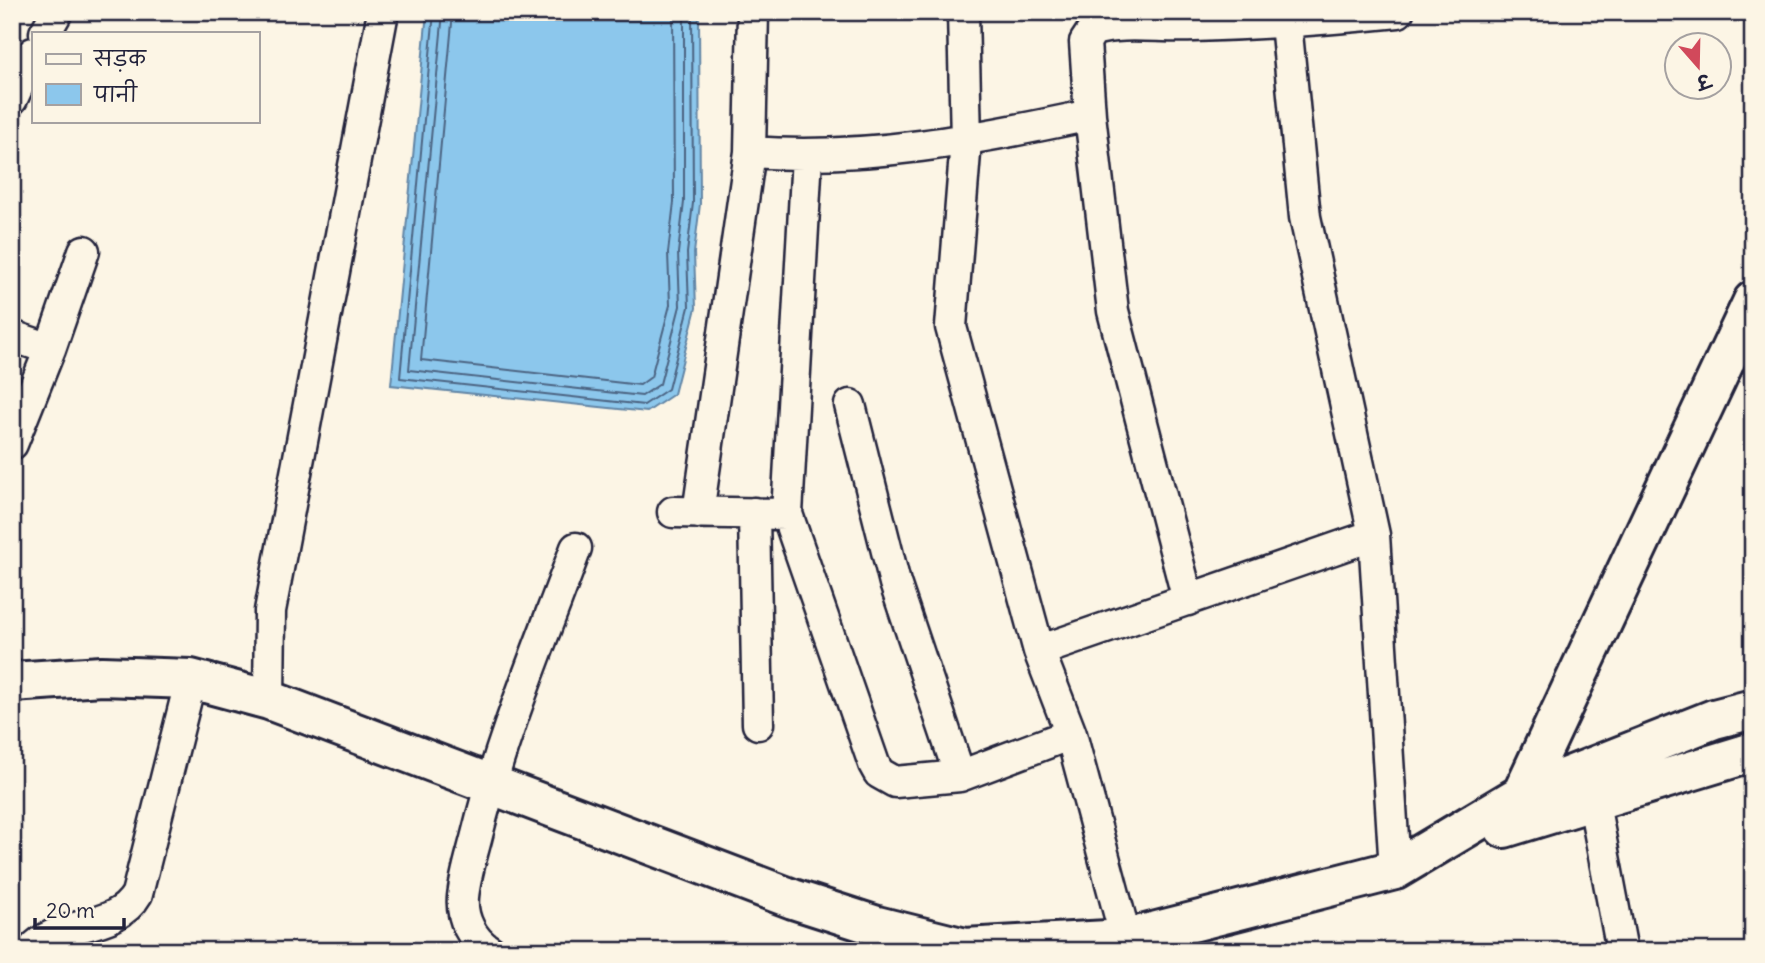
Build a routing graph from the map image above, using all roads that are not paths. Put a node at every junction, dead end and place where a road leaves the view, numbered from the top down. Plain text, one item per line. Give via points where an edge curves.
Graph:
1 (57, 12) edge
2 (383, 12) edge
3 (753, 12) edge
4 (963, 12) edge
5 (1398, 12) edge
6 (1253, 18) edge
7 (1156, 20) edge
8 (1286, 23) junction
9 (46, 32) edge
10 (32, 55) edge
11 (12, 99) edge
12 (1090, 115) junction
13 (966, 141) junction
14 (750, 152) junction
15 (807, 156) junction
16 (84, 251) dead end
17 (1753, 301) edge
18 (12, 336) edge
19 (50, 349) junction
20 (850, 405) dead end
21 (12, 444) edge
22 (754, 513) junction
23 (787, 514) junction
24 (1374, 535) junction
25 (576, 548) dead end
26 (1188, 600) junction
27 (1039, 651) junction
28 (191, 679) junction
29 (12, 682) edge
30 (270, 700) junction
31 (1753, 709) edge
32 (758, 724) dead end
33 (1071, 734) junction
34 (1753, 752) edge
35 (960, 776) junction
36 (490, 782) junction
37 (1594, 798) junction
38 (1514, 811) junction
39 (1395, 870) junction
40 (1126, 939) junction
41 (965, 949) edge
42 (31, 951) edge
43 (490, 951) edge
44 (1622, 951) edge

1 - 9 street
2 - 30 street via 270,611
3 - 14 street
4 - 13 street
5 - 8 street
6 - 7 street
6 - 8 street
7 - 12 street via 1093,30 1085,42
8 - 24 street via 1305,217
10 - 11 street
12 - 13 street
12 - 26 street via 1113,311
13 - 15 street
13 - 27 street via 951,327
14 - 15 street
14 - 22 street via 685,513
15 - 23 street
16 - 19 street
17 - 38 main road
18 - 19 street
19 - 21 street
20 - 35 street via 895,583
22 - 23 street
22 - 32 street
23 - 35 street via 880,773 895,782
24 - 26 street
24 - 39 street
25 - 36 street
26 - 27 street
27 - 33 street
28 - 29 main road via 102,676
28 - 30 main road
28 - 42 street via 137,894 129,908 41,939
30 - 36 main road
31 - 38 main road via 1714,719
33 - 35 street
33 - 40 street
34 - 37 main road
36 - 41 main road via 793,900
36 - 43 street via 463,898 473,938
37 - 38 main road
37 - 44 street
38 - 39 main road
39 - 40 main road
40 - 41 main road

